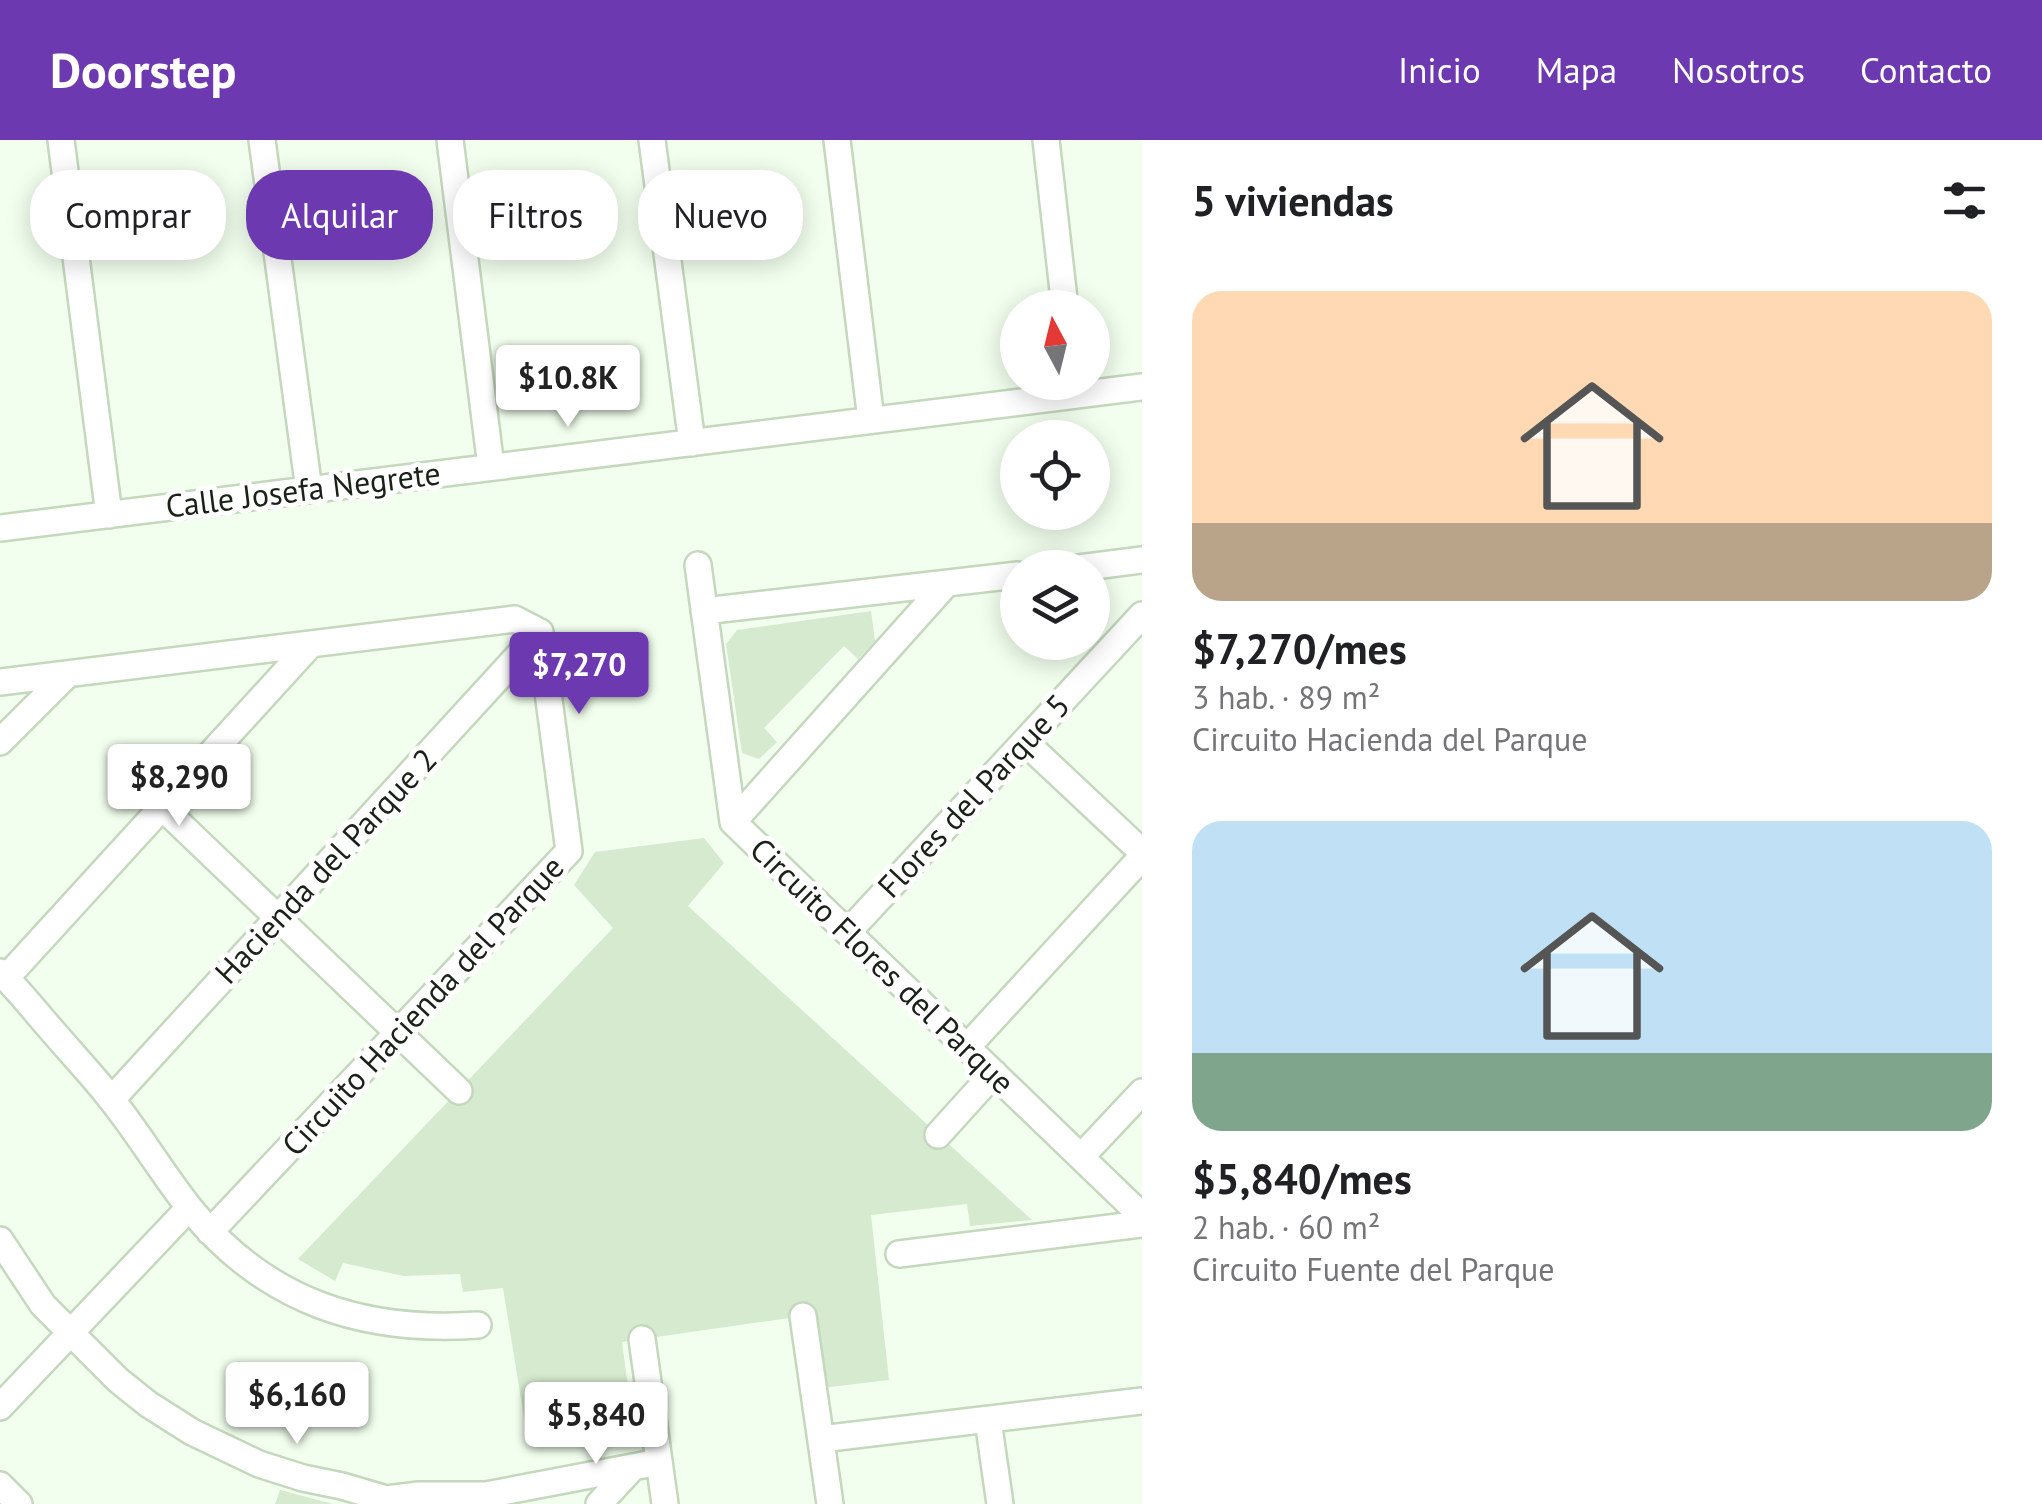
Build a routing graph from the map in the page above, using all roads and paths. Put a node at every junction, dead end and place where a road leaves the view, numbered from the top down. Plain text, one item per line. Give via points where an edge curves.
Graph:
1 (61, 140) edge
2 (262, 140) edge
3 (450, 140) edge
4 (652, 140) edge
5 (837, 140) edge
6 (1046, 140) edge
7 (1064, 290) edge
8 (1142, 387) edge
9 (1110, 388) edge
10 (1003, 400) edge
11 (871, 420) junction
12 (692, 442) junction
13 (492, 467) junction
14 (309, 490) junction
15 (109, 514) junction
16 (0, 528) edge
17 (1142, 560) edge
18 (1110, 564) edge
19 (698, 566) dead end
20 (1000, 576) edge
21 (947, 583) junction
22 (704, 611) junction
23 (1142, 616) edge
24 (540, 632) junction
25 (311, 644) junction
26 (68, 674) junction
27 (0, 682) edge
28 (0, 742) edge
29 (1025, 742) junction
30 (162, 807) junction
31 (733, 822) junction
32 (1142, 854) edge
33 (277, 919) junction
34 (848, 932) junction
35 (3, 974) edge
36 (398, 1033) junction
37 (968, 1048) junction
38 (994, 1073) junction
39 (459, 1090) dead end
40 (1142, 1092) edge
41 (112, 1099) junction
42 (938, 1134) dead end
43 (1081, 1157) junction
44 (189, 1208) junction
45 (1142, 1216) edge
46 (1142, 1224) edge
47 (210, 1232) junction
48 (0, 1240) edge
49 (899, 1254) dead end
50 (803, 1316) dead end
51 (478, 1325) dead end
52 (69, 1333) junction
53 (642, 1339) dead end
54 (1142, 1401) edge
55 (0, 1407) edge
56 (988, 1420) junction
57 (820, 1439) junction
58 (646, 1464) junction
59 (0, 1485) edge
60 (384, 1501) edge
61 (19, 1504) edge
62 (599, 1504) edge
63 (665, 1504) edge
64 (830, 1504) edge
65 (1000, 1504) edge

1 - 15 street
2 - 14 street
3 - 13 street
4 - 12 street
5 - 11 street
6 - 7 street
8 - 9 street, Calle Josefa Negrete
10 - 11 street, Calle Josefa Negrete
11 - 12 street, Calle Josefa Negrete
12 - 13 street, Calle Josefa Negrete
13 - 14 street, Calle Josefa Negrete
14 - 15 street, Calle Josefa Negrete
15 - 16 street, Calle Josefa Negrete
17 - 18 street
19 - 22 street, Circuito Flores del Parque
20 - 21 street
21 - 22 street
21 - 31 street
22 - 31 street, Circuito Flores del Parque
23 - 29 street, Flores del Parque 5
24 - 25 street via 516,619
24 - 33 street, Hacienda del Parque 2
24 - 36 street, Circuito Hacienda del Parque via 569,852
25 - 26 street
25 - 30 street
26 - 27 street
26 - 28 street
29 - 32 street
29 - 34 street, Flores del Parque 5
30 - 33 street
30 - 35 street
31 - 34 street, Circuito Flores del Parque
32 - 37 street
33 - 36 street
33 - 41 street, Hacienda del Parque 2
34 - 37 street, Circuito Flores del Parque
35 - 41 street
36 - 39 street
36 - 47 street, Circuito Hacienda del Parque
37 - 38 street, Circuito Flores del Parque
38 - 42 street
38 - 43 street, Circuito Flores del Parque
40 - 43 street
41 - 44 street
43 - 45 street, Circuito Flores del Parque
44 - 47 street
44 - 52 street
46 - 49 street
47 - 51 street via 255,1272 314,1304 412,1324
48 - 52 street
50 - 57 street
52 - 55 street
52 - 60 street via 148,1404 226,1449
53 - 58 street
54 - 56 street
56 - 57 street
56 - 65 street
57 - 64 street
58 - 60 street via 486,1495
58 - 62 street
58 - 63 street
59 - 61 street

